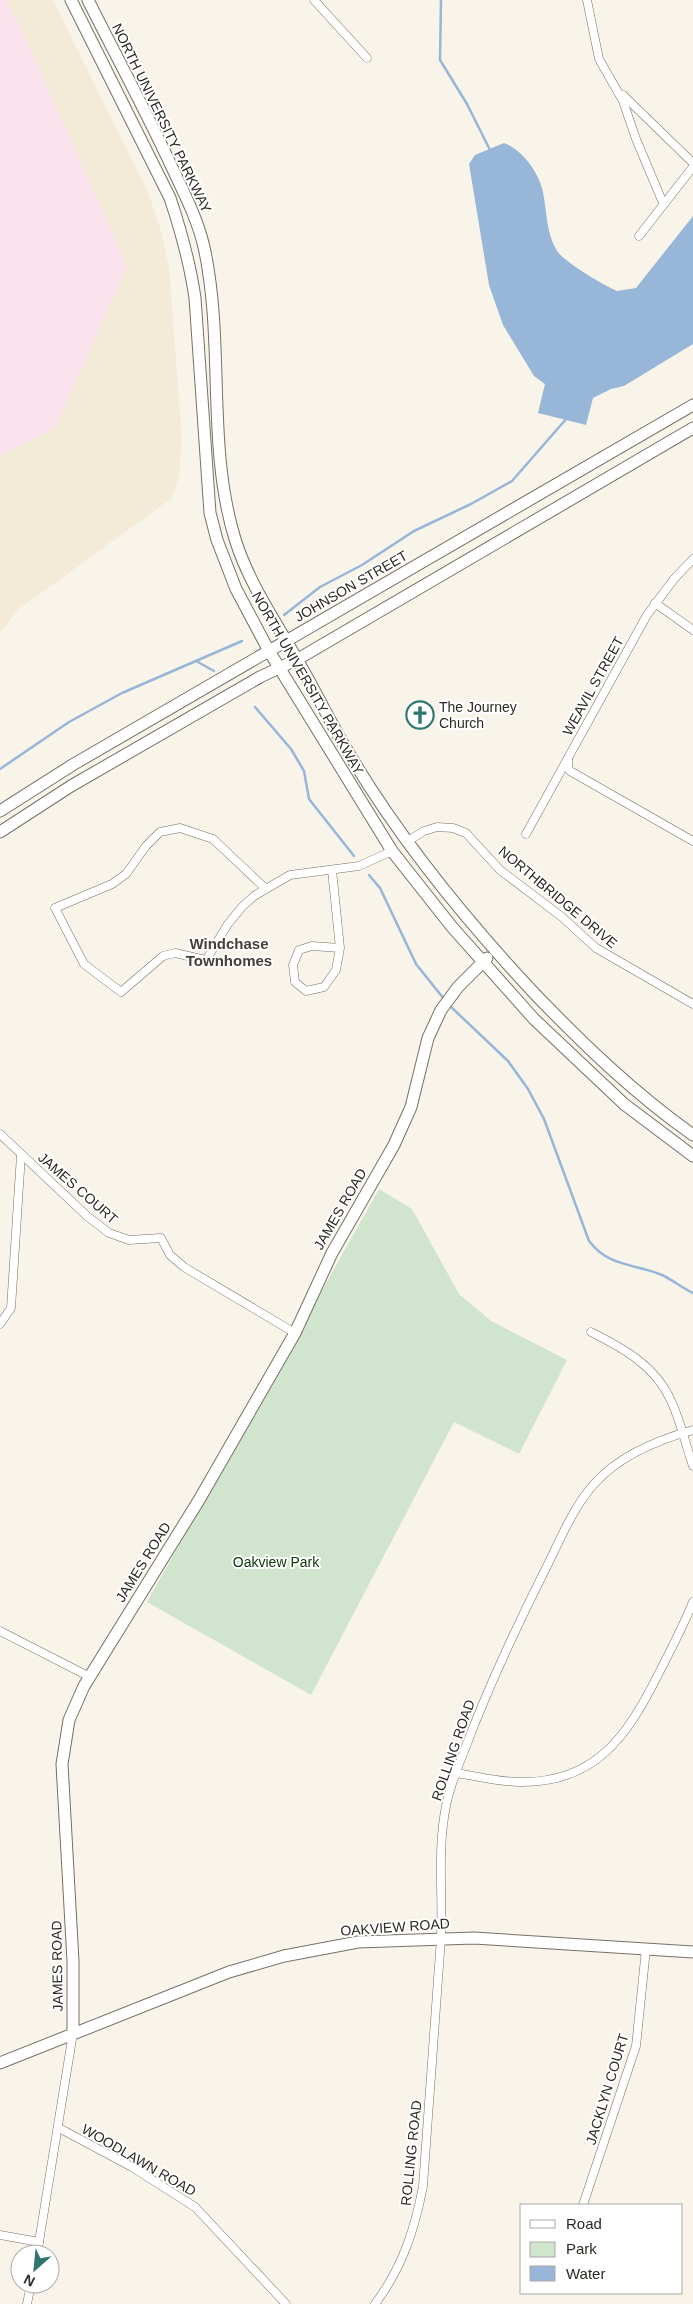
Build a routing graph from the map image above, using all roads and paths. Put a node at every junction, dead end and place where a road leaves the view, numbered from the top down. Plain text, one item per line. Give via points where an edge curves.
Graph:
1 (70, 0) edge
2 (88, 0) edge
3 (314, 0) edge
4 (587, 0) edge
5 (367, 58) dead end
6 (617, 90) junction
7 (693, 165) edge
8 (663, 203) junction
9 (639, 236) dead end
10 (693, 405) edge
11 (693, 428) edge
12 (693, 559) edge
13 (654, 603) junction
14 (693, 630) edge
15 (286, 641) junction
16 (268, 651) junction
17 (298, 659) junction
18 (280, 668) junction
19 (567, 758) junction
20 (0, 811) edge
21 (0, 832) edge
22 (526, 834) dead end
23 (408, 841) junction
24 (693, 841) edge
25 (392, 851) junction
26 (332, 870) junction
27 (266, 889) junction
28 (340, 948) junction
29 (495, 951) junction
30 (483, 962) junction
31 (693, 1004) edge
32 (0, 1134) edge
33 (693, 1135) edge
34 (21, 1155) junction
35 (693, 1156) edge
36 (0, 1324) edge
37 (591, 1332) dead end
38 (295, 1334) junction
39 (693, 1430) edge
40 (681, 1433) junction
41 (693, 1466) edge
42 (693, 1602) edge
43 (0, 1631) edge
44 (90, 1677) junction
45 (456, 1772) junction
46 (441, 1938) junction
47 (646, 1948) junction
48 (693, 1952) edge
49 (73, 2033) junction
50 (0, 2063) edge
51 (59, 2128) junction
52 (583, 2204) edge
53 (0, 2235) edge
54 (39, 2242) joint
55 (286, 2304) edge
56 (376, 2304) edge

1 - 16 main road, NORTH UNIVERSITY PARKWAY via 170,198 181,230 195,298 210,512 236,589
2 - 15 main road, NORTH UNIVERSITY PARKWAY via 172,166 204,245 210,280 220,451 228,514 245,566
3 - 5 street
4 - 6 street via 599,59
6 - 7 street
6 - 8 street
7 - 8 street
8 - 9 street
10 - 15 main road, JOHNSON STREET
11 - 17 main road
12 - 13 street, WEAVIL STREET
13 - 14 street
13 - 19 street, WEAVIL STREET
15 - 16 main road, JOHNSON STREET
15 - 17 main road, NORTH UNIVERSITY PARKWAY
16 - 18 main road, NORTH UNIVERSITY PARKWAY
16 - 20 main road, JOHNSON STREET
17 - 18 main road
17 - 23 main road, NORTH UNIVERSITY PARKWAY via 344,746
18 - 21 main road via 71,786
18 - 25 main road, NORTH UNIVERSITY PARKWAY
19 - 22 street, WEAVIL STREET
19 - 24 street via 570,771
23 - 29 main road, NORTH UNIVERSITY PARKWAY
23 - 31 street, NORTHBRIDGE DRIVE via 437,828 454,828 466,833 500,870 562,917 596,948
25 - 26 street via 359,866
25 - 30 main road, NORTH UNIVERSITY PARKWAY
26 - 27 street via 290,875
26 - 28 street
27 - 27 street via 242,907 206,960 175,953 163,956 120,992 84,964 55,908 112,884 126,874 160,832 180,828 213,839
28 - 28 street via 336,970 324,987 306,991 295,982 294,965 299,950 312,946
29 - 30 main road, JAMES ROAD
29 - 33 main road, NORTH UNIVERSITY PARKWAY via 568,1029 614,1072 657,1110
30 - 35 main road, NORTH UNIVERSITY PARKWAY via 576,1060 624,1104
30 - 38 main road, JAMES ROAD via 451,995 434,1024 401,1131 332,1254
32 - 34 street, JAMES COURT
34 - 36 street via 11,1308
34 - 38 street, JAMES COURT via 109,1234 129,1240 161,1238 170,1255 184,1267
37 - 40 street via 636,1358 655,1376 671,1400
38 - 44 main road, JAMES ROAD via 199,1500
39 - 40 street, ROLLING ROAD
40 - 41 street
40 - 45 street, ROLLING ROAD via 619,1461 594,1484 578,1508 495,1673
42 - 45 street via 638,1714 620,1739 594,1762 572,1773 543,1781 492,1780
43 - 44 street
44 - 49 main road, JAMES ROAD via 70,1720 62,1764 74,1961
45 - 46 street, ROLLING ROAD via 446,1804 440,1844
46 - 47 main road, OAKVIEW ROAD
46 - 49 main road, OAKVIEW ROAD via 358,1942 284,1956 229,1972
46 - 56 street, ROLLING ROAD via 423,2186 416,2222 404,2254
47 - 48 main road, OAKVIEW ROAD
47 - 52 street, JACKLYN COURT via 636,2046
49 - 50 main road, OAKVIEW ROAD
49 - 51 street, JAMES ROAD
51 - 54 street, JAMES ROAD
51 - 55 street, WOODLAWN ROAD via 132,2167 195,2207
53 - 54 street

